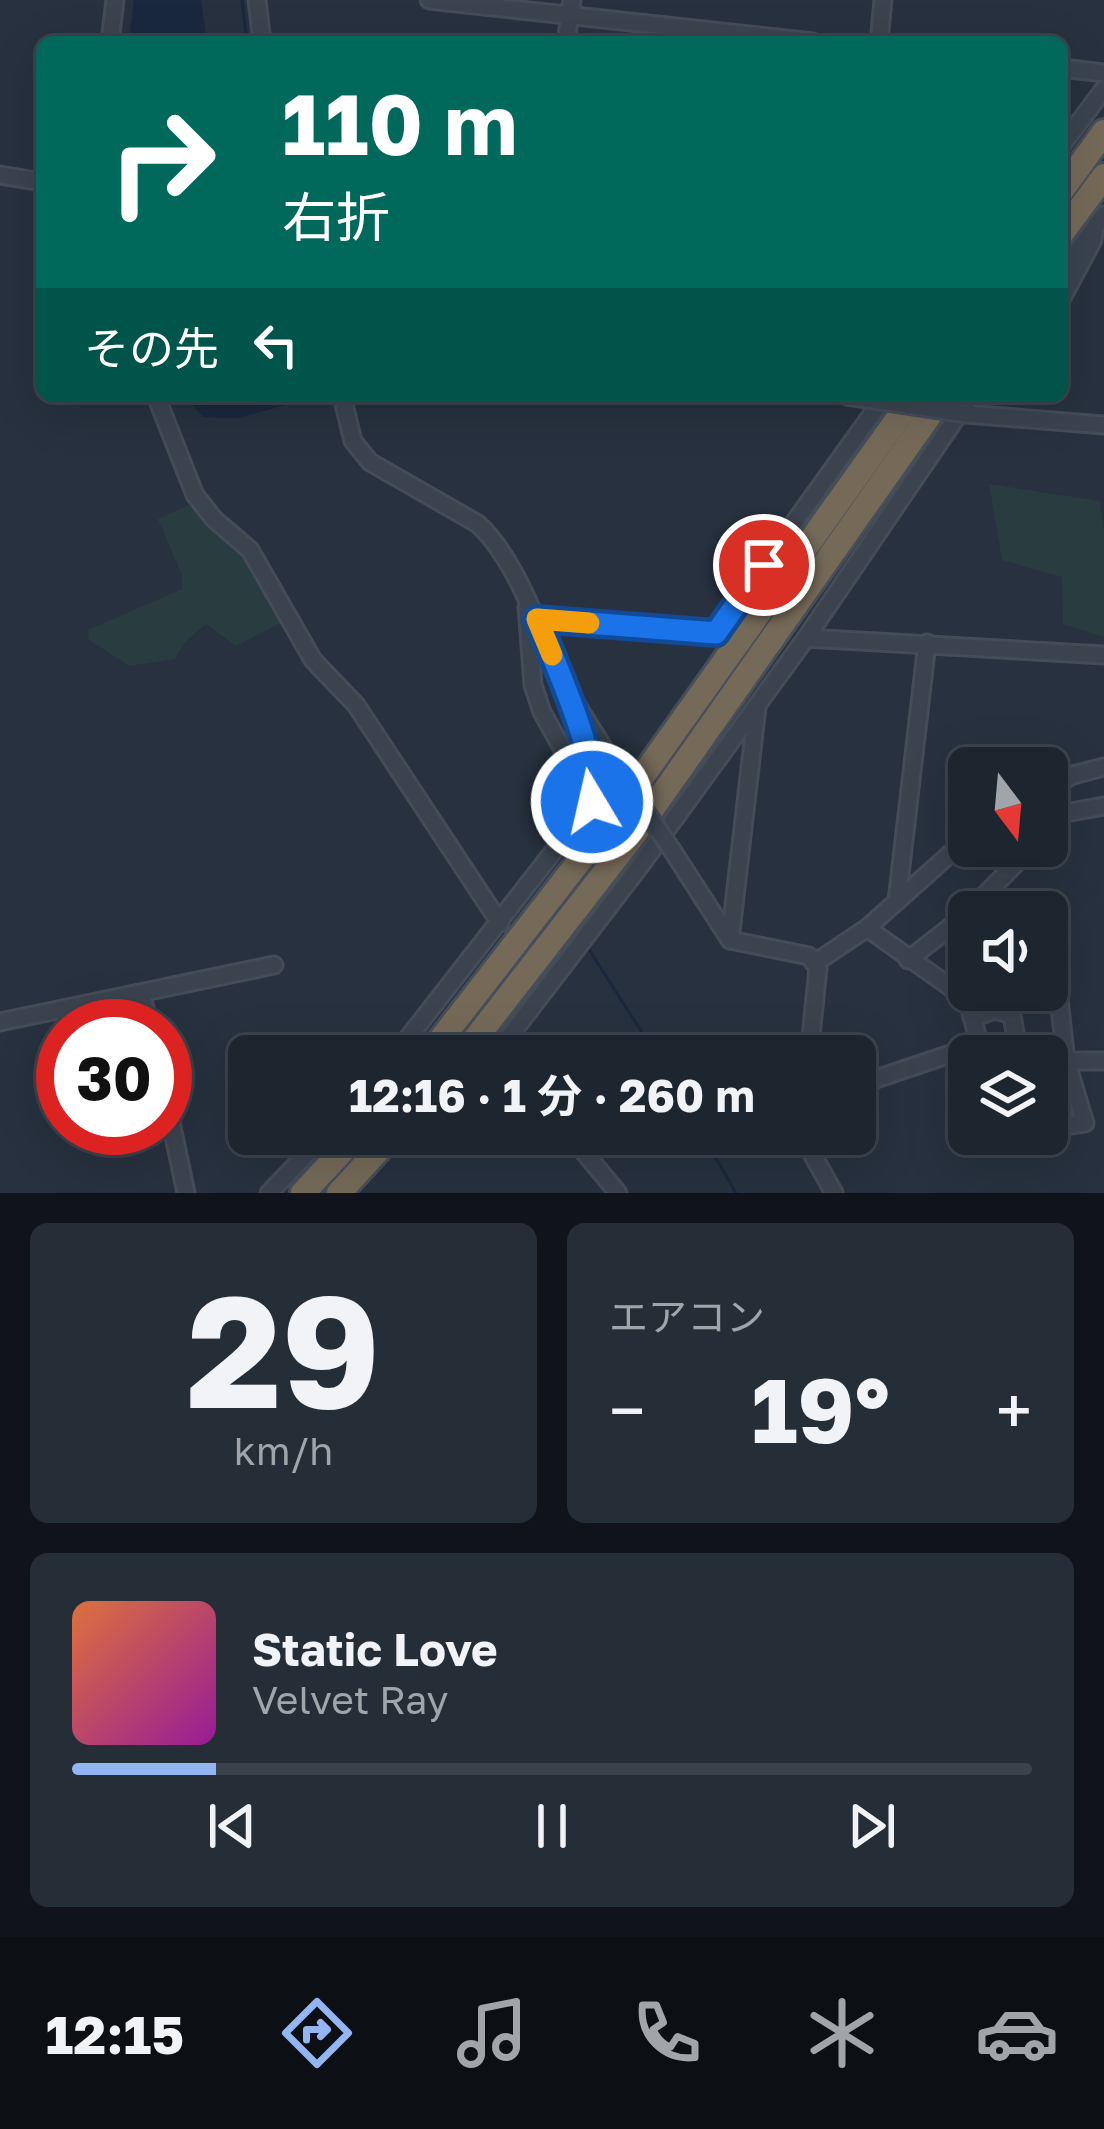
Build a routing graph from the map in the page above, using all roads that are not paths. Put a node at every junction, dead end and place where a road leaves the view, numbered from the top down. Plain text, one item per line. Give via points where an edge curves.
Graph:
1 (115, 0) edge
2 (257, 0) edge
3 (429, 0) edge
4 (883, 0) edge
5 (570, 8) edge
6 (111, 36) edge
7 (261, 36) edge
8 (770, 36) edge
9 (880, 36) edge
10 (1068, 69) edge
11 (1104, 73) edge
12 (1104, 88) edge
13 (1104, 132) edge
14 (1068, 137) edge
15 (0, 175) edge
16 (1104, 176) edge
17 (36, 181) edge
18 (1068, 182) edge
19 (1100, 221) edge
20 (1068, 225) edge
21 (1068, 264) edge
22 (1068, 287) edge
23 (157, 402) edge
24 (343, 402) edge
25 (873, 402) edge
26 (898, 402) edge
27 (910, 402) edge
28 (939, 402) edge
29 (967, 402) edge
30 (1007, 402) edge
31 (999, 416) junction
32 (1104, 425) edge
33 (527, 604) junction
34 (537, 619) junction
35 (806, 638) junction
36 (927, 644) junction
37 (1104, 655) edge
38 (563, 681) junction
39 (758, 704) junction
40 (1104, 767) edge
41 (1068, 779) edge
42 (592, 802) junction
43 (1104, 806) edge
44 (1068, 812) edge
45 (948, 856) edge
46 (1012, 867) edge
47 (897, 901) junction
48 (500, 923) junction
49 (867, 928) junction
50 (730, 940) junction
51 (908, 960) junction
52 (815, 963) junction
53 (274, 965) dead end
54 (142, 994) junction
55 (143, 999) edge
56 (972, 1018) junction
57 (0, 1022) edge
58 (411, 1035) edge
59 (444, 1035) edge
60 (478, 1035) edge
61 (510, 1035) edge
62 (811, 1035) edge
63 (977, 1035) edge
64 (1015, 1035) edge
65 (948, 1059) edge
66 (1068, 1061) edge
67 (1104, 1061) edge
68 (1068, 1068) edge
69 (876, 1080) edge
70 (1068, 1125) edge
71 (178, 1155) edge
72 (306, 1155) edge
73 (338, 1155) edge
74 (374, 1155) edge
75 (586, 1155) edge
76 (813, 1155) edge
77 (186, 1193) edge
78 (269, 1193) edge
79 (303, 1193) edge
80 (339, 1193) edge
81 (618, 1193) edge
82 (834, 1193) edge

1 - 6 street
2 - 7 street
3 - 5 street
4 - 9 street
5 - 8 street
10 - 11 street
12 - 14 street
13 - 18 highway
15 - 17 street
16 - 20 highway
19 - 21 street
19 - 22 street
23 - 48 street via 195,495 250,550 313,660 356,705
24 - 33 street via 352,440 370,462 478,524
25 - 34 street via 716,633
26 - 31 street, bridge
27 - 59 highway via 598,837
28 - 60 highway via 633,836
29 - 35 street
30 - 31 street
31 - 32 street
33 - 34 street
33 - 42 street via 533,685
34 - 38 street
35 - 36 street
35 - 39 street
36 - 37 street
36 - 47 street
38 - 42 street via 596,790
38 - 50 street, bridge
39 - 50 street
39 - 61 street
40 - 41 street
42 - 48 street
43 - 44 street
45 - 47 street
46 - 51 street
47 - 49 street
48 - 58 street
49 - 51 street
49 - 52 street
50 - 52 street
51 - 56 street via 967,999
52 - 62 street
53 - 54 street
54 - 55 street
54 - 57 street
56 - 63 street
56 - 64 street via 994,1010 1012,1016
65 - 69 street
66 - 67 street
68 - 70 street via 1085,1123
71 - 77 street
72 - 78 street
73 - 79 highway
74 - 80 highway
75 - 81 street
76 - 82 street

